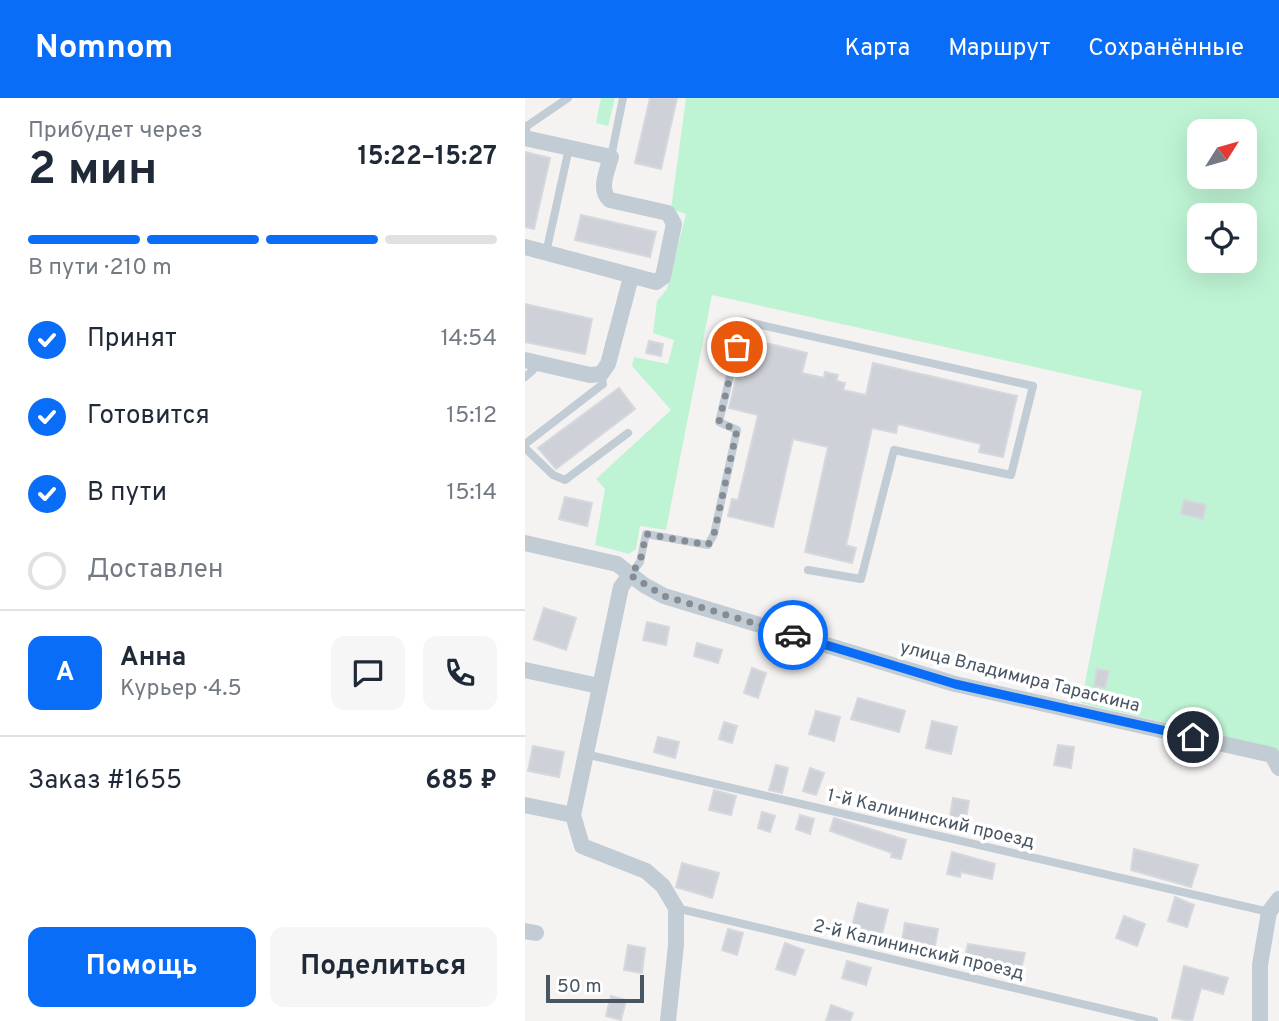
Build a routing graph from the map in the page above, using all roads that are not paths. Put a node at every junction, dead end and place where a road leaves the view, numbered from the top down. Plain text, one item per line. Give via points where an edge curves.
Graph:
1 (568, 98) edge
2 (624, 98) edge
3 (525, 136) edge
4 (569, 148) junction
5 (611, 157) junction
6 (525, 247) edge
7 (546, 253) junction
8 (631, 277) junction
9 (530, 361) edge
10 (601, 374) junction
11 (525, 377) edge
12 (628, 433) dead end
13 (525, 446) edge
14 (525, 543) edge
15 (808, 570) dead end
16 (630, 575) junction
17 (525, 670) edge
18 (599, 686) junction
19 (585, 754) junction
20 (1279, 768) edge
21 (525, 805) edge
22 (573, 815) junction
23 (1279, 899) edge
24 (676, 908) junction
25 (1269, 912) junction
26 (668, 1021) edge
27 (1154, 1021) edge
28 (1260, 1021) edge

1 - 3 lane via 527,126
2 - 5 lane
3 - 4 street
4 - 5 street
4 - 7 lane
5 - 8 street via 603,190 607,198 668,213 674,220 660,280
6 - 7 street
7 - 8 street
8 - 10 street via 608,364
9 - 10 street
9 - 11 lane via 533,370
10 - 13 lane via 603,384
12 - 13 lane via 565,480
14 - 16 street, улица Владимира Тараскина via 617,564
15 - 16 lane via 861,579 894,450 1011,475 1033,387 743,321 719,422 737,430 714,534 708,545 646,534 640,562
16 - 18 street via 621,587
16 - 20 street, улица Владимира Тараскина via 664,596 955,684 1272,755
17 - 18 street
18 - 19 street
19 - 22 street
19 - 25 lane, 1-й Калининский проезд
21 - 22 street
22 - 24 street via 582,846 646,871 663,886
23 - 25 street
24 - 26 street
24 - 27 lane, 2-й Калининский проезд
25 - 28 street via 1260,965

